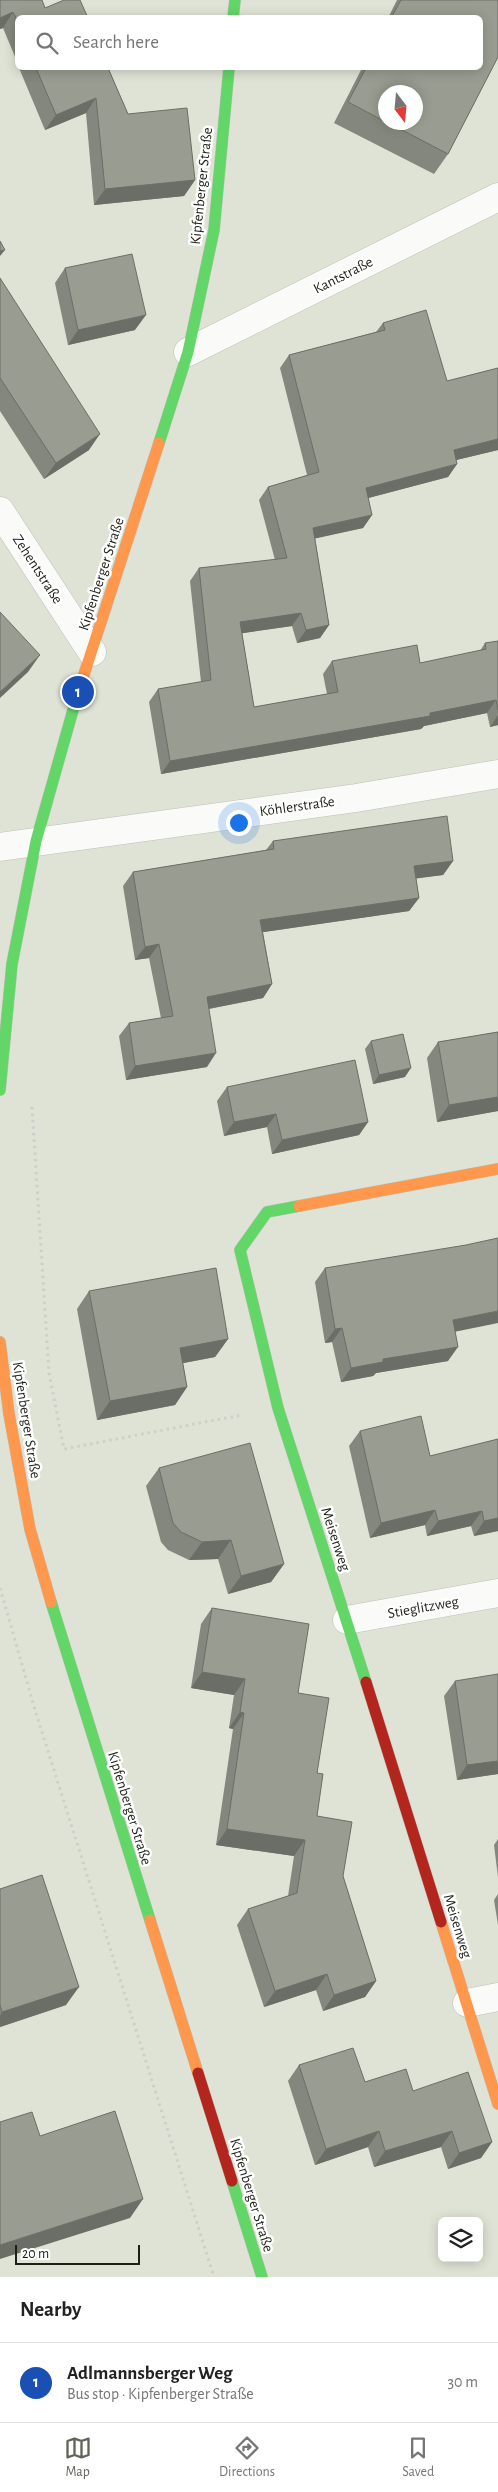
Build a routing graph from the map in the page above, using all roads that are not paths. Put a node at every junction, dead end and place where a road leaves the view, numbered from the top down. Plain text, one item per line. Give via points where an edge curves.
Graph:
1 (235, 0) edge
2 (233, 15) edge
3 (228, 70) edge
4 (498, 198) edge
5 (188, 352) junction
6 (0, 511) edge
7 (92, 652) junction
8 (498, 774) edge
9 (36, 841) junction
10 (0, 847) edge
11 (0, 1090) edge
12 (498, 1169) edge
13 (0, 1342) edge
14 (498, 1593) edge
15 (347, 1620) junction
16 (498, 1997) edge
17 (467, 2003) junction
18 (498, 2104) edge
19 (262, 2277) edge

1 - 2 street
3 - 5 street, Kipfenberger Straße via 214,230
4 - 5 street, Kantstraße
5 - 7 street, Kipfenberger Straße
6 - 7 street, Zehentstraße
7 - 9 street, Kipfenberger Straße
8 - 9 street, Köhlerstraße via 356,798
9 - 10 street, Köhlerstraße
9 - 11 street, Kipfenberger Straße via 12,964
12 - 15 street, Meisenweg via 267,1212 240,1250 278,1408
13 - 19 street, Kipfenberger Straße via 9,1414 30,1529
14 - 15 street, Stieglitzweg
15 - 17 street, Meisenweg
16 - 17 street
17 - 18 street, Meisenweg

